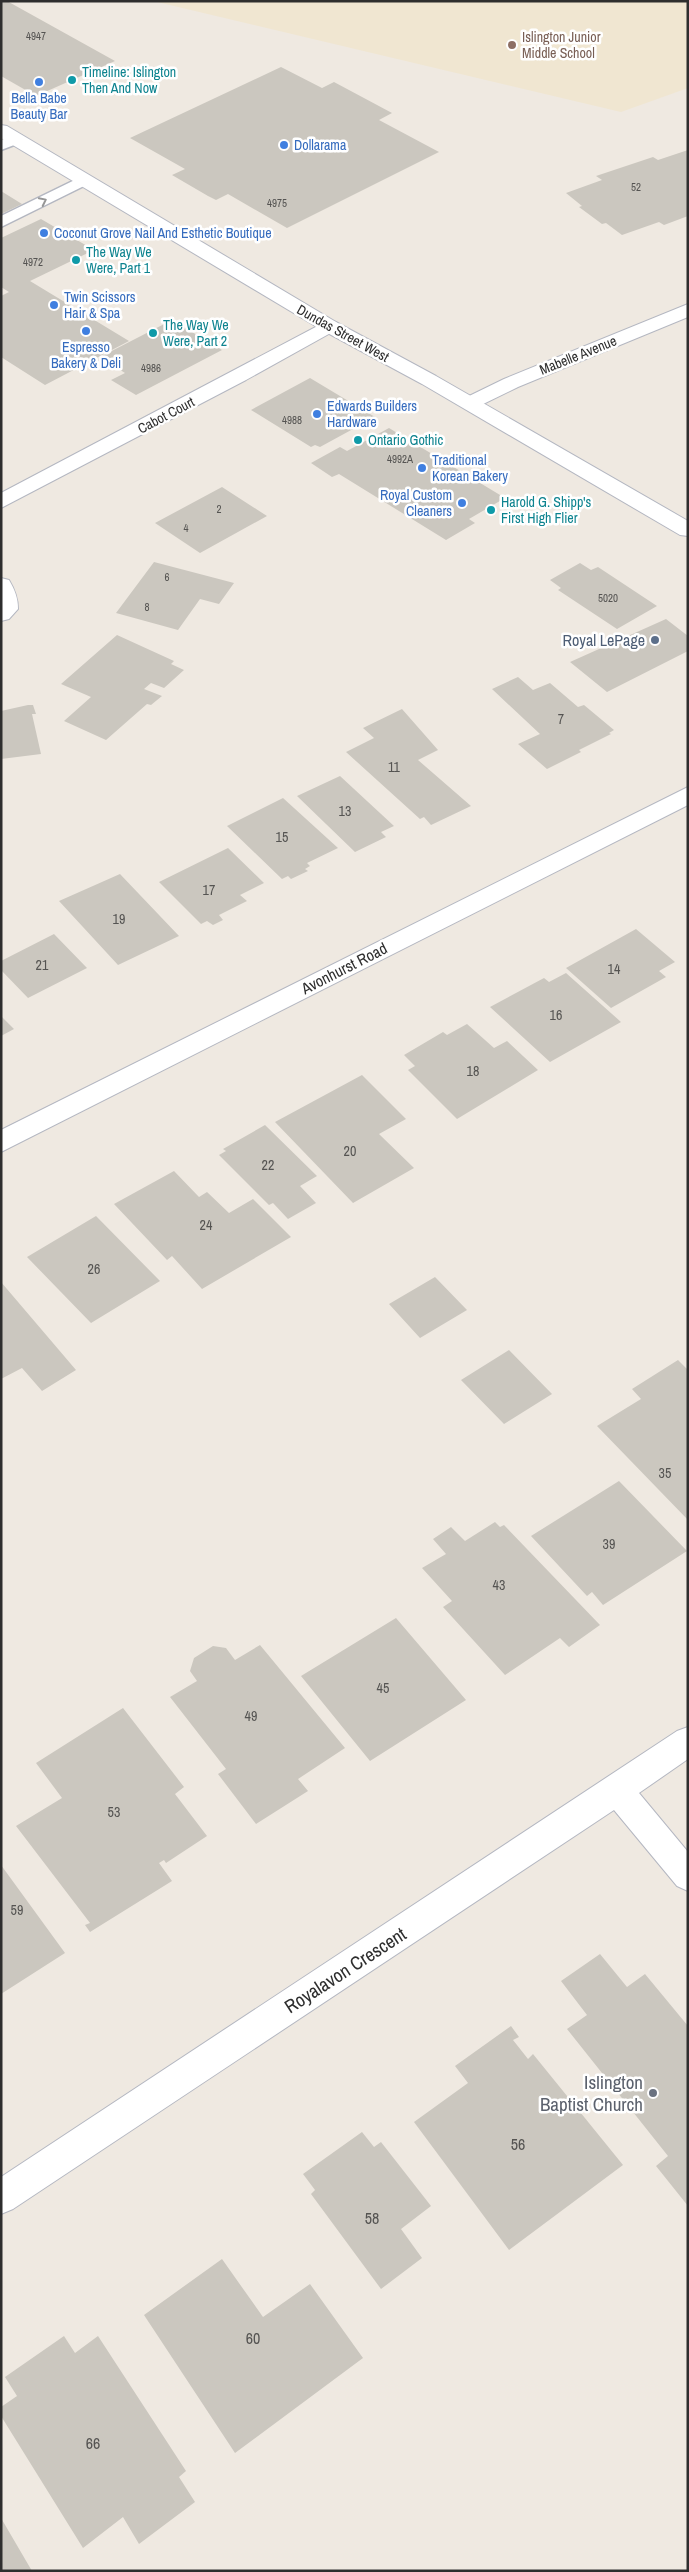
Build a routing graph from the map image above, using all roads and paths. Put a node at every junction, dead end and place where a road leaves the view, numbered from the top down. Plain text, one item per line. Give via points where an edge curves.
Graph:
1 (6, 139) edge
2 (85, 180) junction
3 (1, 222) edge
4 (688, 310) edge
5 (329, 326) junction
6 (470, 403) junction
7 (1, 502) edge
8 (688, 530) edge
9 (1, 585) edge
10 (1, 614) edge
11 (688, 795) edge
12 (1, 1142) edge
13 (688, 1741) edge
14 (617, 1790) junction
15 (688, 1876) edge
16 (1, 2198) edge

1 - 2 street, Dundas Street West
3 -> 2 lane
2 - 5 street, Dundas Street West
4 - 6 street, Mabelle Avenue
5 - 6 street, Dundas Street West
5 - 7 street, Cabot Court
6 - 8 street, Dundas Street West
9 - 10 street via 7,598 7,609
11 - 12 street, Avonhurst Road
13 - 14 street, Royalavon Crescent
14 - 15 street
14 - 16 street, Royalavon Crescent

